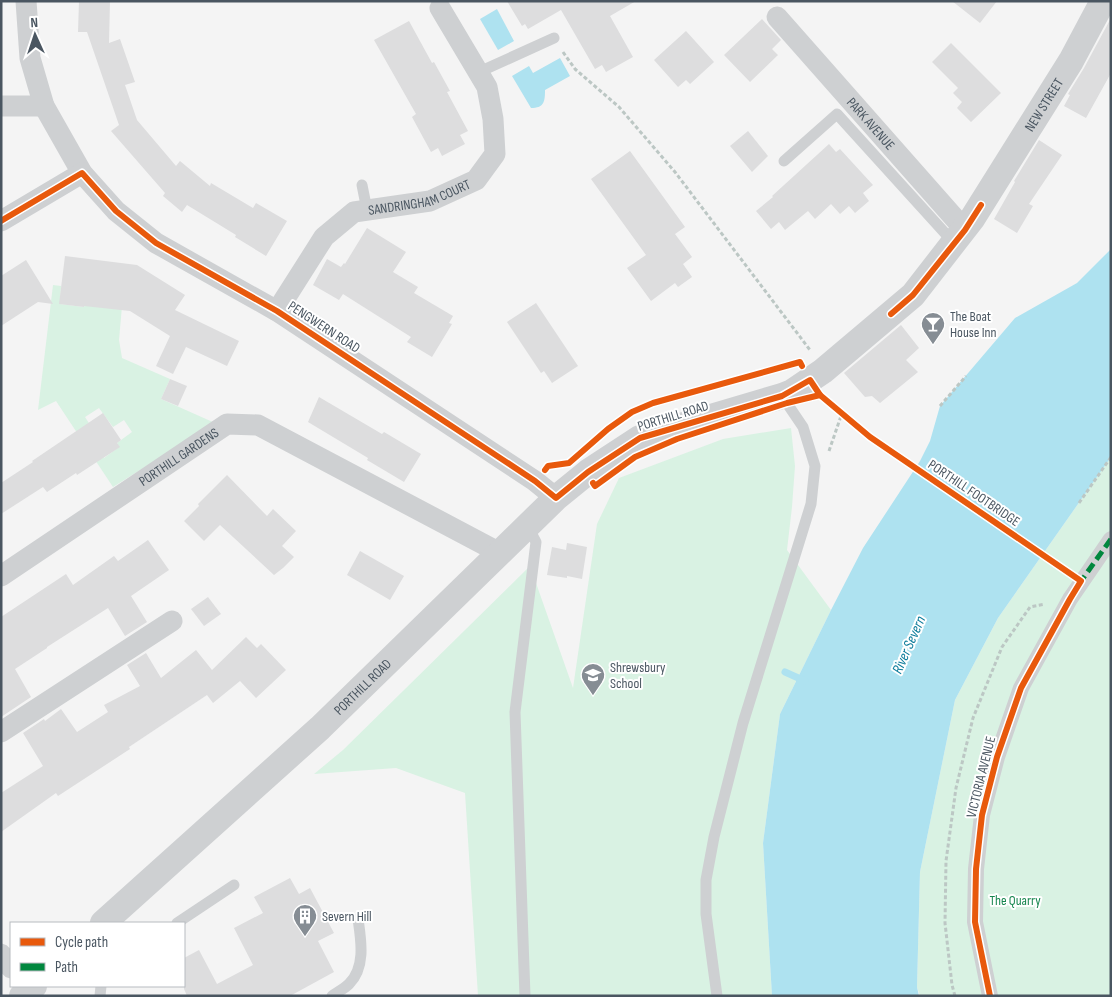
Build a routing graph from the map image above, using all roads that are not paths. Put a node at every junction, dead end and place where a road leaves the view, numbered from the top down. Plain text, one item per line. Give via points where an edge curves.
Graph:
1 (26, 1) edge
2 (1103, 1) edge
3 (439, 4) edge
4 (777, 17) dead end
5 (554, 38) road end
6 (479, 72) junction
7 (1, 106) edge
8 (44, 106) junction
9 (784, 161) dead end
10 (82, 173) junction
11 (362, 185) dead end
12 (981, 205) joint
13 (367, 210) junction
14 (1, 221) edge
15 (959, 237) junction
16 (277, 311) junction
17 (782, 396) junction
18 (556, 498) junction
19 (528, 526) junction
20 (1111, 539) edge
21 (500, 553) junction
22 (1, 576) edge
23 (172, 621) dead end
24 (1, 732) edge
25 (234, 885) dead end
26 (358, 919) dead end
27 (104, 922) edge
28 (178, 922) edge
29 (1, 954) edge
30 (10, 967) edge
31 (332, 996) edge
32 (525, 996) edge
33 (717, 996) edge
34 (990, 996) edge

1 - 8 street, PENGWERN ROAD via 30,58
2 - 12 street, NEW STREET via 1071,61
3 - 6 street, SANDRINGHAM COURT
4 - 15 street, PARK AVENUE
5 - 6 lane
6 - 13 street, SANDRINGHAM COURT via 487,87 495,154 476,180 430,201
7 - 8 street
8 - 10 street, PENGWERN ROAD
9 - 15 lane via 837,114
10 - 14 street
10 - 16 street, PENGWERN ROAD via 116,211 156,243
11 - 13 lane
12 - 15 street, PORTHILL ROAD
13 - 16 street, SANDRINGHAM COURT via 354,212 324,237
15 - 17 street, PORTHILL ROAD via 913,295 823,372
16 - 18 street, PENGWERN ROAD
17 - 18 street, PORTHILL ROAD via 640,438 588,472
17 - 33 lane via 803,426 815,466 811,504 743,723 706,880 706,914
18 - 19 street, PORTHILL ROAD
19 - 21 street, PORTHILL ROAD
19 - 32 lane via 536,542 515,712
20 - 34 street, VICTORIA AVENUE via 1070,599 1021,688 996,757 982,815 976,869 975,922
21 - 22 street, PORTHILL GARDENS via 258,425 227,424
21 - 27 street, PORTHILL ROAD via 320,728
23 - 24 street
25 - 28 lane
26 - 31 lane via 362,949 357,972 349,984
29 - 30 street

